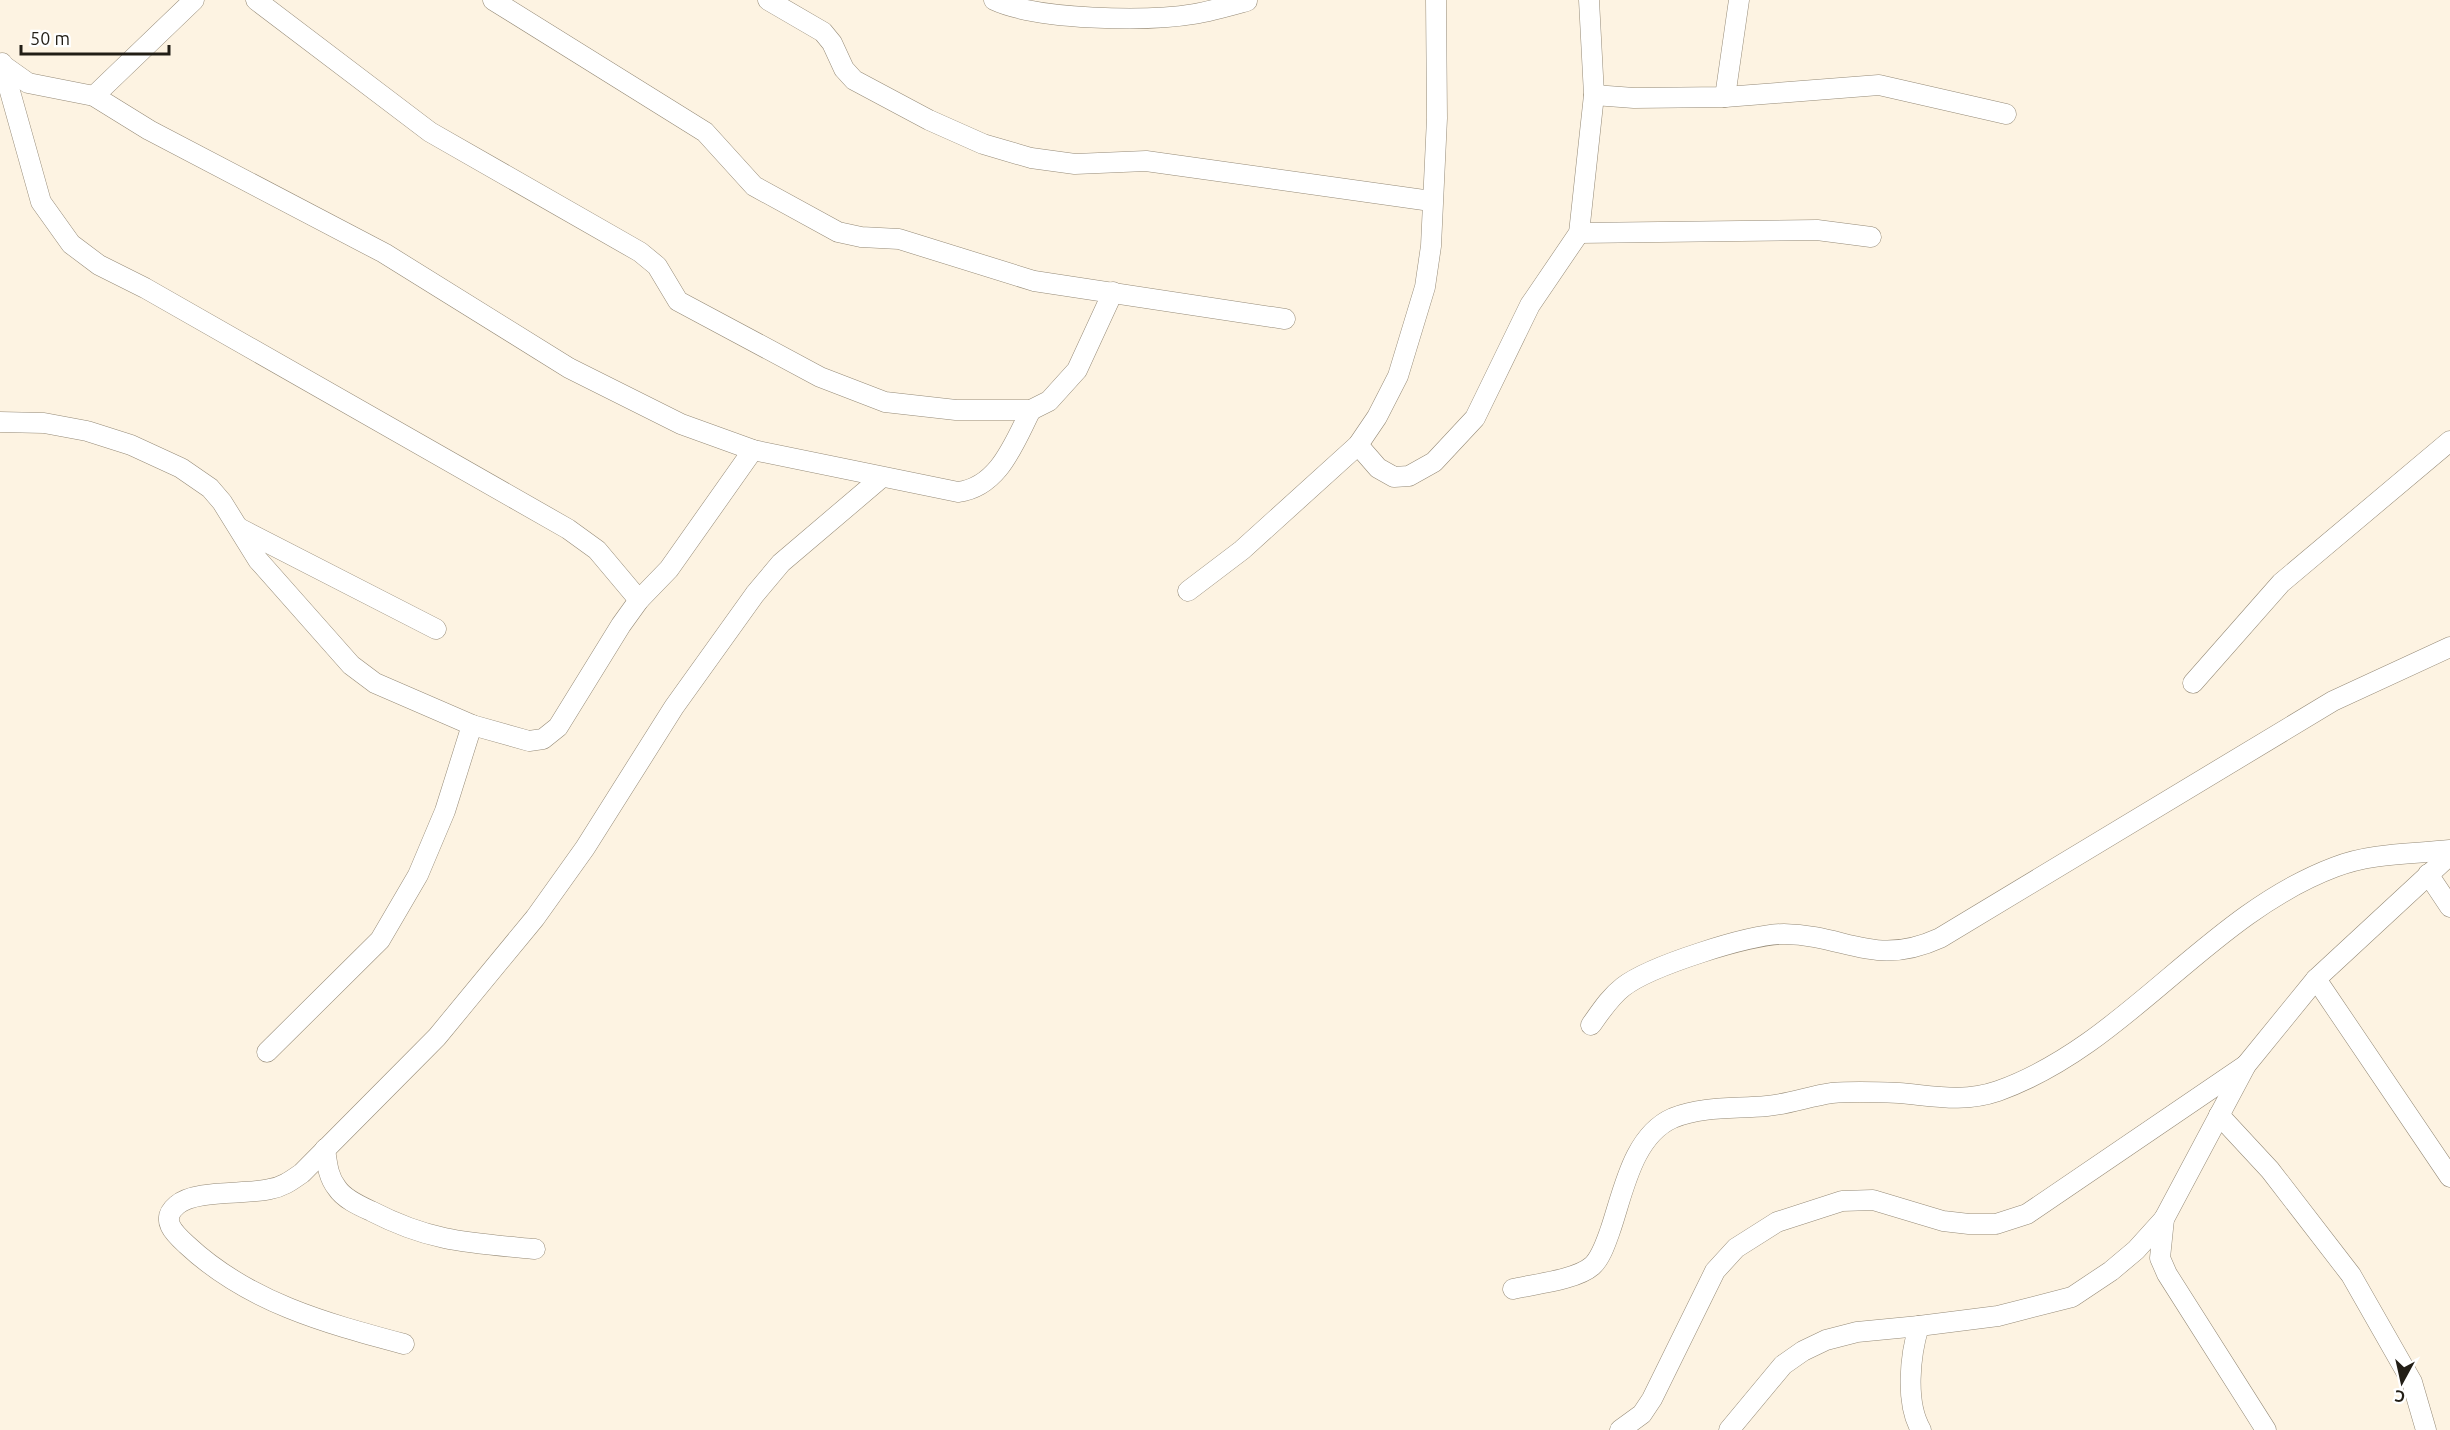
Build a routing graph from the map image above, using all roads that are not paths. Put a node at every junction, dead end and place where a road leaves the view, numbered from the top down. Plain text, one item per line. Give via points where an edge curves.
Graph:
1 (194, 0) edge
2 (256, 0) edge
3 (493, 0) edge
4 (768, 0) edge
5 (994, 0) edge
6 (1436, 0) edge
7 (1589, 0) edge
8 (1739, 0) edge
9 (1247, 1) edge
10 (2, 63) edge
11 (1594, 95) junction
12 (94, 96) junction
13 (1725, 97) junction
14 (2006, 114) dead end
15 (1431, 201) junction
16 (1579, 233) junction
17 (1872, 237) dead end
18 (1113, 292) junction
19 (1285, 319) dead end
20 (1032, 410) junction
21 (0, 422) edge
22 (2450, 441) edge
23 (1358, 445) junction
24 (753, 450) junction
25 (881, 478) junction
26 (239, 528) junction
27 (1188, 591) dead end
28 (639, 600) junction
29 (436, 629) dead end
30 (2450, 647) edge
31 (2193, 683) dead end
32 (472, 725) junction
33 (2450, 850) edge
34 (2450, 855) edge
35 (2428, 874) junction
36 (2450, 907) edge
37 (2316, 979) junction
38 (1591, 1025) dead end
39 (267, 1052) dead end
40 (2246, 1065) junction
41 (2219, 1115) junction
42 (325, 1149) junction
43 (2450, 1177) edge
44 (2164, 1219) junction
45 (535, 1249) dead end
46 (1513, 1289) dead end
47 (1919, 1326) junction
48 (404, 1344) dead end
49 (1918, 1428) edge
50 (1620, 1430) edge
51 (1729, 1430) edge
52 (2266, 1430) edge
53 (2426, 1430) edge

1 - 12 street
2 - 20 street via 430,132 640,252 657,266 678,301 820,377 885,402 956,410
3 - 18 street via 705,132 754,186 838,232 899,240 1034,281
4 - 15 street via 823,32 854,80 983,144 1031,158 1076,164 1146,161
5 - 9 street via 1039,13 1158,17 1192,15
6 - 15 street via 1437,118
7 - 11 street
8 - 13 street
10 - 12 street via 28,83
10 - 28 street via 41,202 71,243 99,265 568,529 597,550
11 - 13 street
11 - 16 street
12 - 24 street via 149,130 384,253 569,368 681,424
13 - 14 street via 1879,86
15 - 23 street via 1431,246 1425,287 1398,376
16 - 17 street via 1816,230
16 - 23 street via 1530,305 1475,418 1434,462 1409,476 1394,477 1378,468
18 - 19 street
18 - 20 street via 1077,370 1049,401
20 - 25 street via 996,472 970,490 958,492
21 - 26 street via 45,423 87,431 181,468 210,488
22 - 31 street via 2281,583
23 - 27 street via 1242,550
24 - 25 street
24 - 28 street via 669,569
25 - 42 street via 781,563 755,594 674,707 585,848 535,918 437,1037
26 - 29 street
26 - 32 street via 258,560 351,665 375,683
28 - 32 street via 558,727 543,739 529,741
30 - 38 street via 2332,701 1940,938 1896,952 1782,934 1755,939 1662,968 1625,985
32 - 39 street via 445,811 418,875 380,940
33 - 46 street via 2370,858 2314,875 2254,910 2102,1032 2043,1072 1997,1091 1965,1099 1833,1093 1769,1106 1702,1110 1671,1119 1649,1137 1635,1157 1604,1248 1593,1266 1576,1275
34 - 35 street
35 - 36 street
35 - 37 street
37 - 40 street
37 - 43 street
40 - 41 street
40 - 50 street via 2027,1214 1996,1224 1969,1224 1944,1221 1873,1200 1842,1201 1777,1222 1736,1248 1714,1271 1652,1399 1634,1422
41 - 44 street
41 - 53 street via 2270,1170 2351,1275 2412,1382
42 - 45 street via 330,1177 338,1191 392,1222 452,1242
42 - 48 street via 287,1184 270,1190 183,1200 170,1215 170,1228 202,1259 267,1301 328,1324
44 - 47 street via 2136,1250 2072,1297 1998,1316
44 - 52 street via 2160,1258 2167,1274
47 - 49 street via 1911,1352
47 - 51 street via 1857,1332 1803,1351 1783,1365

